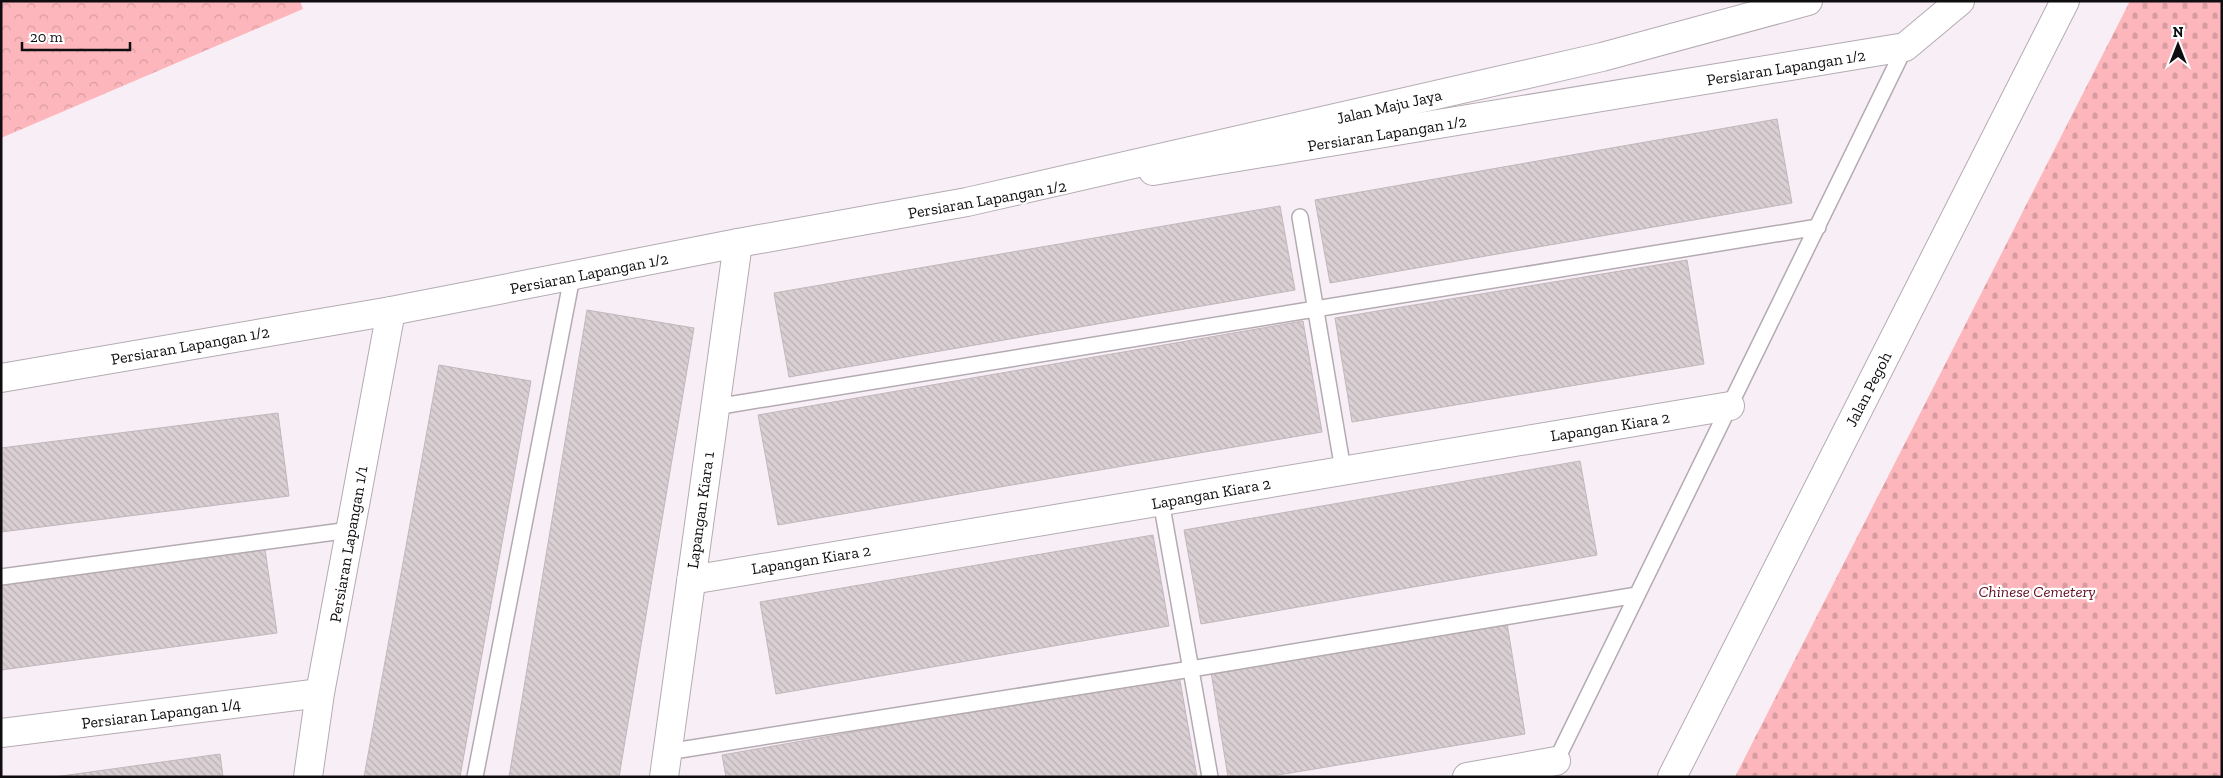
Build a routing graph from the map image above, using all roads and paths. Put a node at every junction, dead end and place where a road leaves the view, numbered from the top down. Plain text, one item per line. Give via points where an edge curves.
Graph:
1 (1808, 1) edge
2 (1960, 1) edge
3 (2064, 1) edge
4 (1905, 47) junction
5 (967, 202) junction
6 (1300, 217) dead end
7 (1818, 227) junction
8 (738, 243) junction
9 (572, 277) junction
10 (1314, 310) junction
11 (390, 311) junction
12 (1, 378) edge
13 (1730, 406) junction
14 (714, 408) junction
15 (1343, 470) junction
16 (1161, 501) junction
17 (350, 530) junction
18 (1, 577) edge
19 (691, 580) junction
20 (1637, 595) junction
21 (1191, 669) junction
22 (320, 693) junction
23 (1, 733) edge
24 (1556, 761) joint
25 (665, 764) edge
26 (308, 777) edge
27 (475, 777) edge
28 (1210, 777) edge
29 (1467, 777) edge
30 (1672, 777) edge

1 - 5 street, Jalan Maju Jaya via 1602,57
2 - 4 street
3 - 30 street, Jalan Pegoh
4 - 5 street, Persiaran Lapangan 1/2
4 - 7 lane
5 - 8 street, Persiaran Lapangan 1/2
6 - 10 lane
7 - 10 lane
7 - 13 lane
8 - 9 street, Persiaran Lapangan 1/2
8 - 14 street, Lapangan Kiara 1
9 - 11 street, Persiaran Lapangan 1/2
9 - 27 lane
10 - 14 lane
10 - 15 lane
11 - 12 street, Persiaran Lapangan 1/2
11 - 17 street, Persiaran Lapangan 1/1
13 - 15 street, Lapangan Kiara 2
13 - 20 lane
14 - 19 street, Lapangan Kiara 1
15 - 16 street, Lapangan Kiara 2
16 - 19 street, Lapangan Kiara 2
16 - 21 lane
17 - 18 lane
17 - 22 street, Persiaran Lapangan 1/1
19 - 25 street, Lapangan Kiara 1
20 - 21 lane
20 - 24 lane
21 - 25 lane
21 - 28 lane
22 - 23 street, Persiaran Lapangan 1/4
22 - 26 street, Persiaran Lapangan 1/1
24 - 29 street

